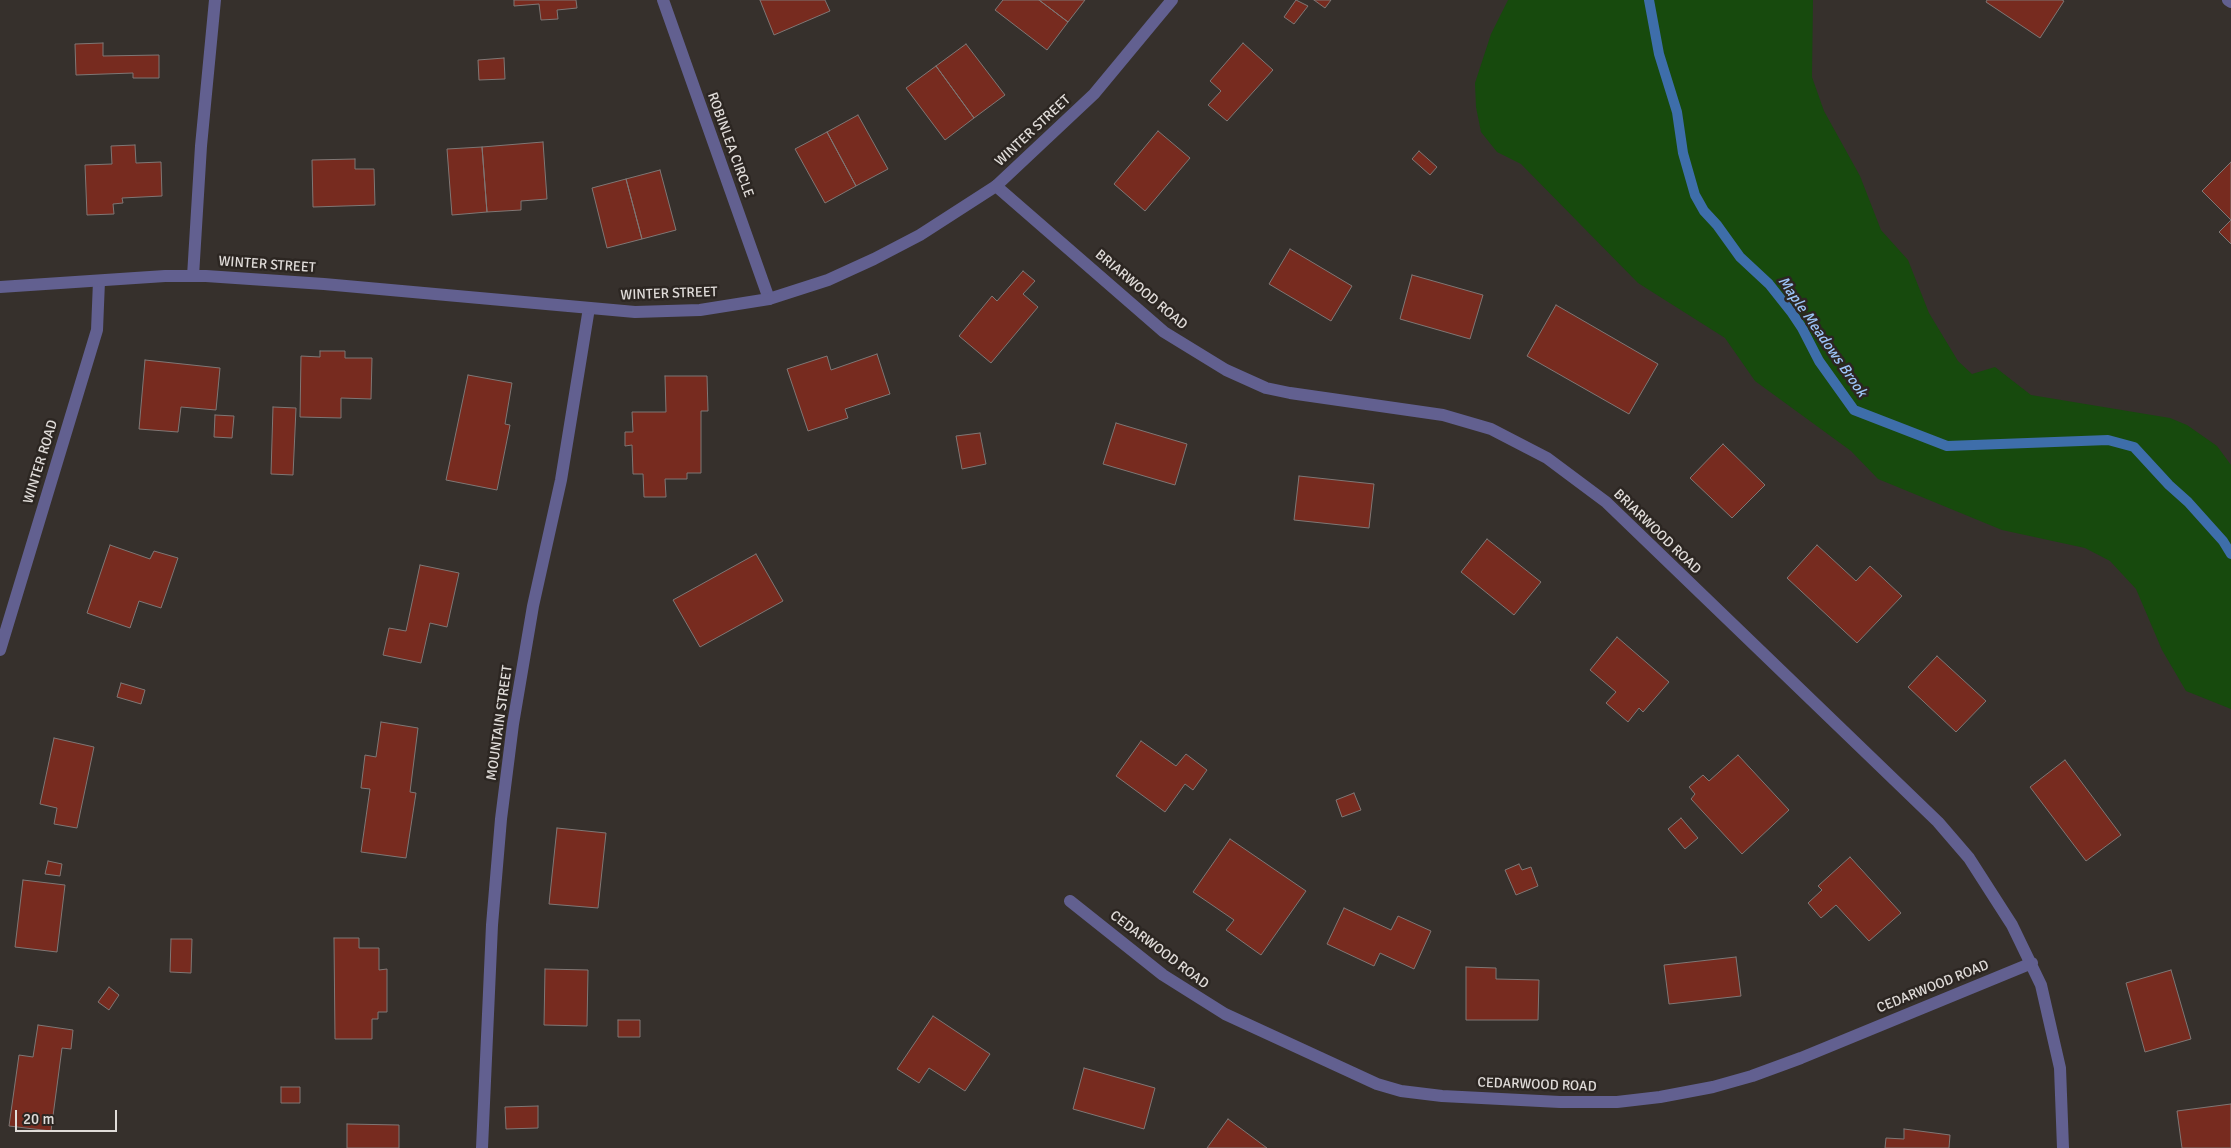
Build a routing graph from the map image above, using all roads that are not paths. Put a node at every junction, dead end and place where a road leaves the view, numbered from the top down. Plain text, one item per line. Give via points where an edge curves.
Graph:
1 (215, 0) edge
2 (663, 0) edge
3 (1172, 0) edge
4 (996, 186) junction
5 (193, 276) junction
6 (99, 281) junction
7 (0, 287) edge
8 (769, 300) junction
9 (589, 308) junction
10 (0, 650) edge
11 (1070, 901) dead end
12 (2032, 963) junction
13 (482, 1148) edge
14 (2064, 1148) edge

1 - 5 street
2 - 8 street, ROBINLEA CIRCLE
3 - 4 street, WINTER STREET via 1094,94
4 - 8 street, WINTER STREET via 920,235 874,259 820,283
4 - 12 street, BRIARWOOD ROAD via 1164,332 1226,370 1266,388 1290,394 1464,420 1530,448 1577,478 1606,502 1938,822 1969,858
5 - 6 street, WINTER STREET
5 - 9 street, WINTER STREET via 324,284
6 - 7 street, WINTER STREET
6 - 10 street, WINTER ROAD via 97,330
8 - 9 street, WINTER STREET via 700,310 635,312
9 - 13 street, MOUNTAIN STREET via 561,480 533,606 511,743 492,925
11 - 12 street, CEDARWOOD ROAD via 1163,975 1225,1014 1377,1084 1442,1096 1617,1102 1713,1087 1801,1058
12 - 14 street, BRIARWOOD ROAD via 2049,1013 2060,1068

